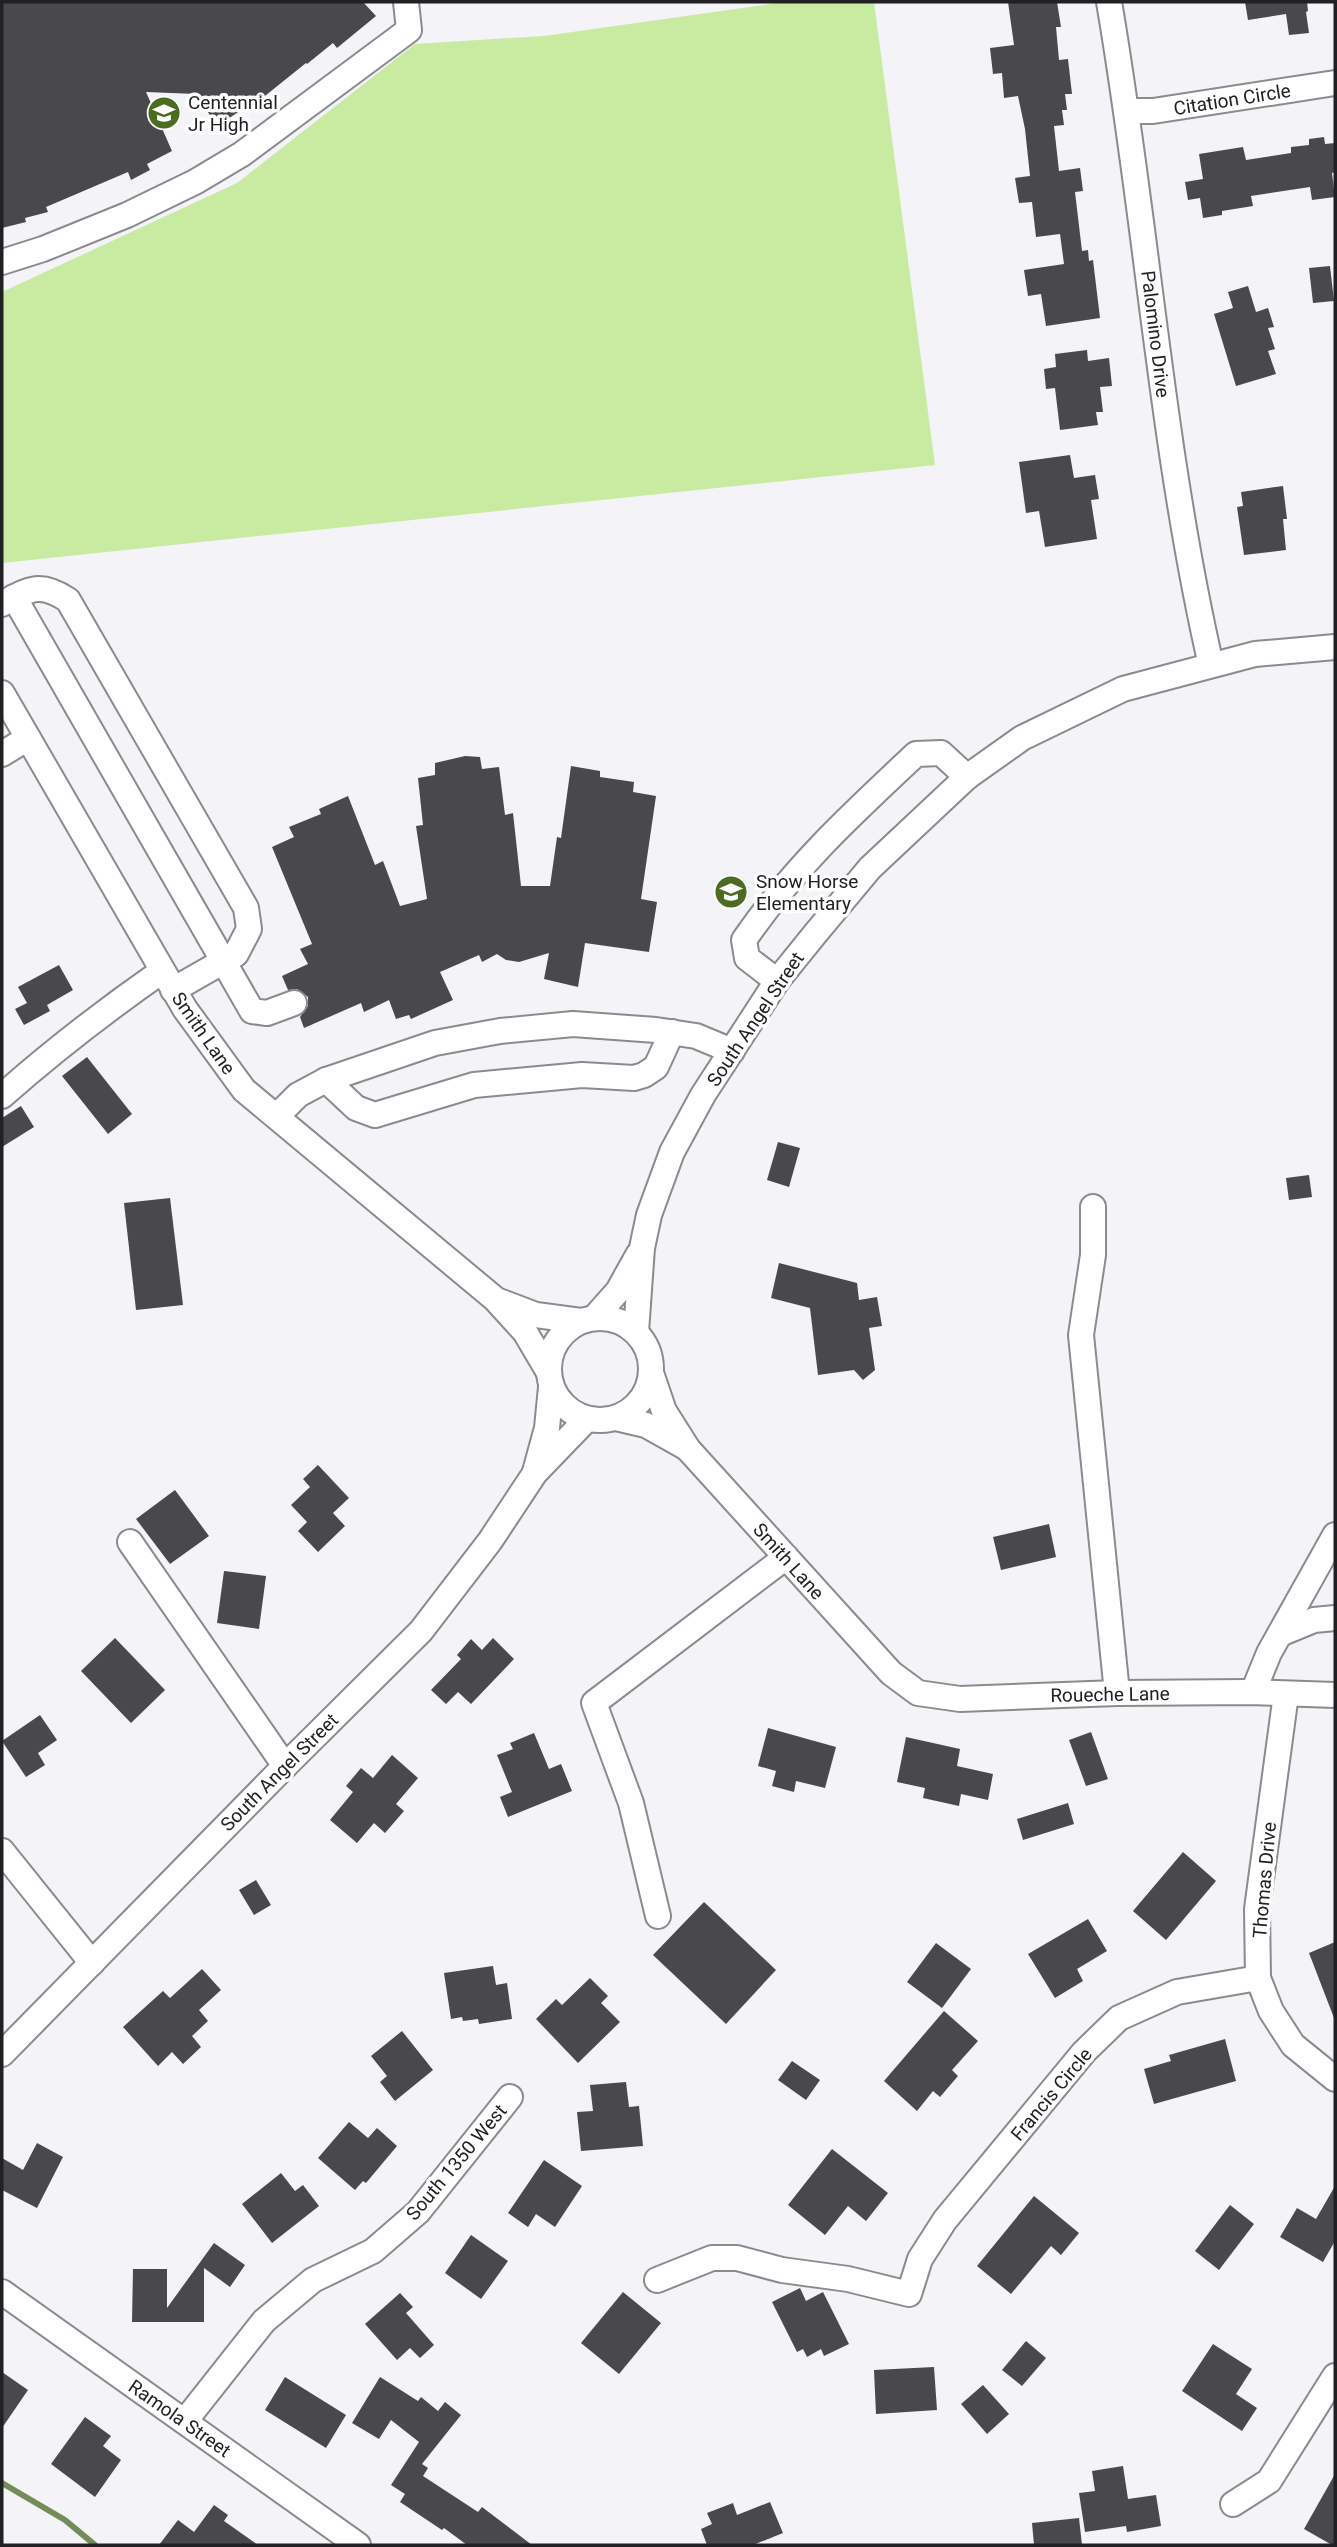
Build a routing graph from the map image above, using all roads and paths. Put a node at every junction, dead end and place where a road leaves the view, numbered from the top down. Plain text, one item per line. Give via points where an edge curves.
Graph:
1 (406, 2) edge
2 (1109, 2) edge
3 (1335, 83) edge
4 (1128, 111) junction
5 (2, 262) edge
6 (8, 600) edge
7 (1335, 647) edge
8 (1211, 665) junction
9 (2, 693) edge
10 (28, 738) junction
11 (2, 754) edge
12 (967, 777) junction
13 (222, 962) junction
14 (168, 980) junction
15 (777, 981) junction
16 (294, 1003) dead end
17 (672, 1032) junction
18 (732, 1051) junction
19 (326, 1080) junction
20 (2, 1097) edge
21 (277, 1116) junction
22 (1093, 1207) dead end
23 (642, 1248) junction
24 (495, 1299) junction
25 (588, 1319) junction
26 (636, 1332) junction
27 (651, 1373) junction
28 (550, 1379) junction
29 (616, 1418) junction
30 (587, 1419) junction
31 (688, 1449) junction
32 (535, 1473) junction
33 (1335, 1535) edge
34 (130, 1542) dead end
35 (786, 1557) junction
36 (1335, 1618) edge
37 (1280, 1634) junction
38 (891, 1673) joint
39 (1253, 1692) junction
40 (1117, 1693) junction
41 (1286, 1694) junction
42 (1335, 1695) edge
43 (285, 1766) junction
44 (2, 1852) edge
45 (658, 1916) dead end
46 (92, 1963) junction
47 (1258, 1978) junction
48 (2, 2053) edge
49 (1335, 2079) edge
50 (510, 2097) dead end
51 (657, 2280) dead end
52 (2, 2292) edge
53 (1335, 2376) edge
54 (185, 2421) junction
55 (1233, 2504) dead end
56 (358, 2545) edge

1 - 5 street via 409,30 242,154 127,215
2 - 4 street, Palomino Drive
3 - 4 street, Citation Circle
4 - 8 street, Palomino Drive via 1172,460
6 - 13 street
6 - 13 street via 32,588 53,589 68,600 246,908 249,929 236,954
7 - 8 street, South Angel Street via 1255,654
8 - 12 street, South Angel Street via 1123,689 1022,738
9 - 10 street, Smith Lane
10 - 11 street
10 - 14 street, Smith Lane
12 - 15 street, South Angel Street via 870,868
12 - 15 street via 941,753 916,754 827,838 744,940 747,958
13 - 14 street
13 - 16 street via 253,1011 267,1013
14 - 20 street via 67,1041
14 - 21 street, Smith Lane via 244,1090
15 - 18 street, South Angel Street
17 - 18 street
17 - 19 street via 573,1024 500,1031 435,1043
17 - 19 street via 656,1067 634,1079 582,1075 474,1085 375,1115 356,1108
18 - 23 street, South Angel Street via 672,1152
19 - 21 street via 298,1095
21 - 24 street, Smith Lane
22 - 40 street via 1093,1255 1081,1335
23 - 25 street, South Angel Street via 618,1291
23 - 26 street, South Angel Street
24 - 25 street, Smith Lane via 536,1315
24 - 28 street, Smith Lane via 526,1332
25 - 26 street via 617,1321
25 - 28 street via 568,1328 558,1339 550,1354
26 - 27 street via 645,1344
27 - 29 street via 640,1401
27 - 31 street, Smith Lane via 664,1411
28 - 30 street via 560,1402
28 - 32 street, South Angel Street via 547,1428
29 - 30 street
29 - 31 street, Smith Lane via 646,1425
30 - 32 street, South Angel Street
31 - 35 street, Smith Lane
32 - 43 street, South Angel Street via 421,1631
33 - 37 street
34 - 43 street
35 - 38 street, Smith Lane
35 - 45 street via 594,1703 631,1803
36 - 37 street via 1314,1620
37 - 39 street
38 - 40 street, Roueche Lane via 919,1693 960,1699
39 - 40 street, Roueche Lane
39 - 41 street, Roueche Lane
41 - 42 street, Roueche Lane
41 - 47 street, Thomas Drive via 1257,1909
43 - 46 street, South Angel Street
44 - 46 street
46 - 48 street, South Angel Street
47 - 49 street, Thomas Drive via 1293,2045
47 - 51 street, Francis Circle via 1177,1992 1119,2018 1084,2052 945,2220 920,2259 909,2294 737,2258 712,2259
50 - 54 street, South 1350 West via 418,2212 373,2251 313,2280 264,2321
52 - 54 street, Ramola Street
53 - 55 street via 1269,2481
54 - 56 street, Ramola Street

